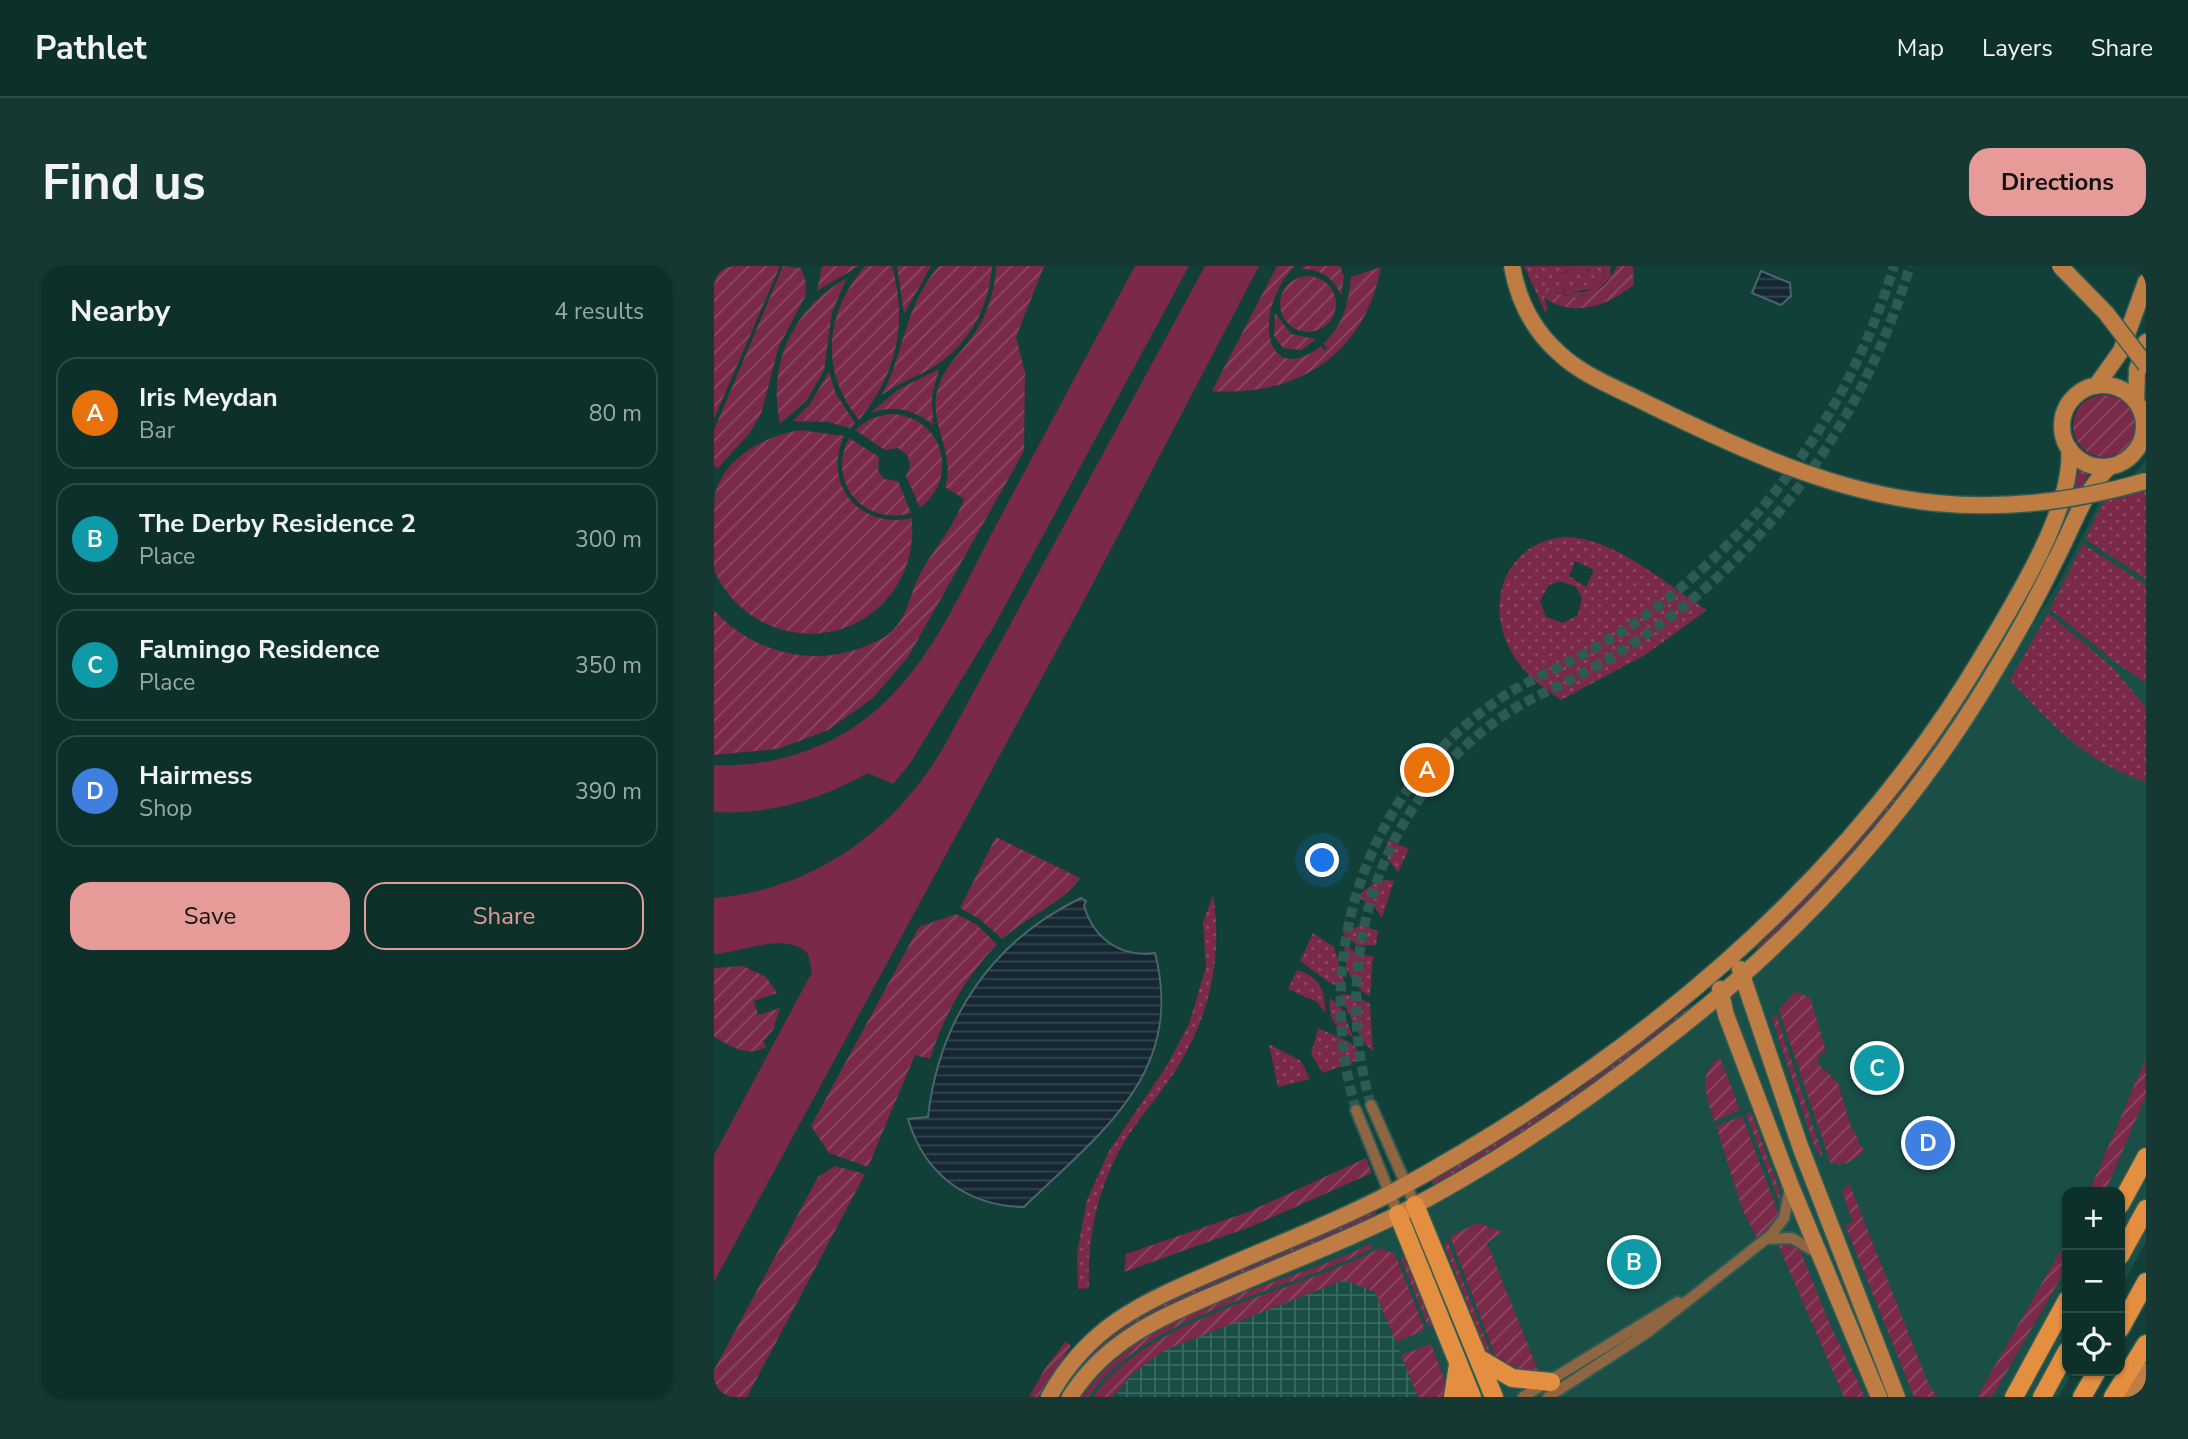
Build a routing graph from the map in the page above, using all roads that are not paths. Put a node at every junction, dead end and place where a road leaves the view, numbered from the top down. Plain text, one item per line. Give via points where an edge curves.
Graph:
1 (1511, 266) edge
2 (2060, 266) edge
3 (2146, 282) edge
4 (2146, 342) edge
5 (2146, 365) edge
6 (2096, 386) junction
7 (2136, 401) junction
8 (2069, 449) junction
9 (2109, 466) junction
10 (2146, 481) edge
11 (1735, 954) junction
12 (1715, 972) junction
13 (1743, 977) junction
14 (1721, 996) junction
15 (1371, 1105) tunnel mouth
16 (1356, 1110) tunnel mouth
17 (2146, 1140) edge
18 (2146, 1157) edge
19 (1405, 1184) junction
20 (1791, 1186) junction
21 (2130, 1186) junction
22 (1390, 1193) junction
23 (2125, 1196) edge
24 (1415, 1205) junction
25 (2146, 1209) edge
26 (1398, 1214) junction
27 (1765, 1240) junction
28 (2123, 1250) edge
29 (1819, 1254) junction
30 (2146, 1282) edge
31 (2062, 1309) edge
32 (2125, 1320) edge
33 (2146, 1344) edge
34 (1478, 1356) junction
35 (2062, 1360) edge
36 (1459, 1361) junction
37 (2033, 1362) junction
38 (2146, 1371) edge
39 (2093, 1376) edge
40 (1552, 1392) edge
41 (1049, 1397) edge
42 (1070, 1397) edge
43 (1453, 1397) edge
44 (1472, 1397) edge
45 (1494, 1397) edge
46 (1523, 1397) edge
47 (1878, 1397) edge
48 (1897, 1397) edge
49 (2007, 1397) edge
50 (2014, 1397) edge
51 (2042, 1397) edge
52 (2082, 1397) edge
53 (2113, 1397) edge
54 (2132, 1397) edge

1 - 10 street, bridge via 1530,319 1572,363 1710,433 1829,481 1908,500 1988,506 2069,500
2 - 5 street, bridge
3 - 6 street via 2121,351
4 - 7 street via 2137,370
6 - 7 street via 2118,388
6 - 8 street via 2077,395 2065,412 2063,434
7 - 9 street via 2143,416 2141,441 2125,460
8 - 9 street via 2087,463
8 - 11 street via 2069,479 2060,508 2021,588 1968,678 1905,771 1861,825 1783,910
9 - 13 street via 2088,493 2015,638 1937,759 1848,871
11 - 12 street
11 - 13 street
12 - 14 street
12 - 19 street via 1591,1069
13 - 14 street
13 - 48 street via 1829,1225
14 - 20 street
14 - 24 street via 1591,1094
15 - 19 street
16 - 22 street
17 - 21 main road
18 - 21 main road
19 - 22 street
19 - 24 street
20 - 27 street via 1784,1218
20 - 29 street
21 - 23 main road
22 - 26 street
22 - 41 street via 1134,1308 1091,1340
24 - 26 street
24 - 34 main road
25 - 28 main road
26 - 36 main road
26 - 42 street via 1141,1327 1099,1360
27 - 29 street via 1792,1238
27 - 40 street
29 - 47 street
30 - 32 main road
31 - 37 main road
33 - 53 main road
34 - 40 main road via 1512,1378
34 - 45 main road
35 - 51 main road
36 - 43 main road
36 - 44 main road
37 - 49 street
37 - 50 main road
38 - 54 street
39 - 52 main road
40 - 46 street

